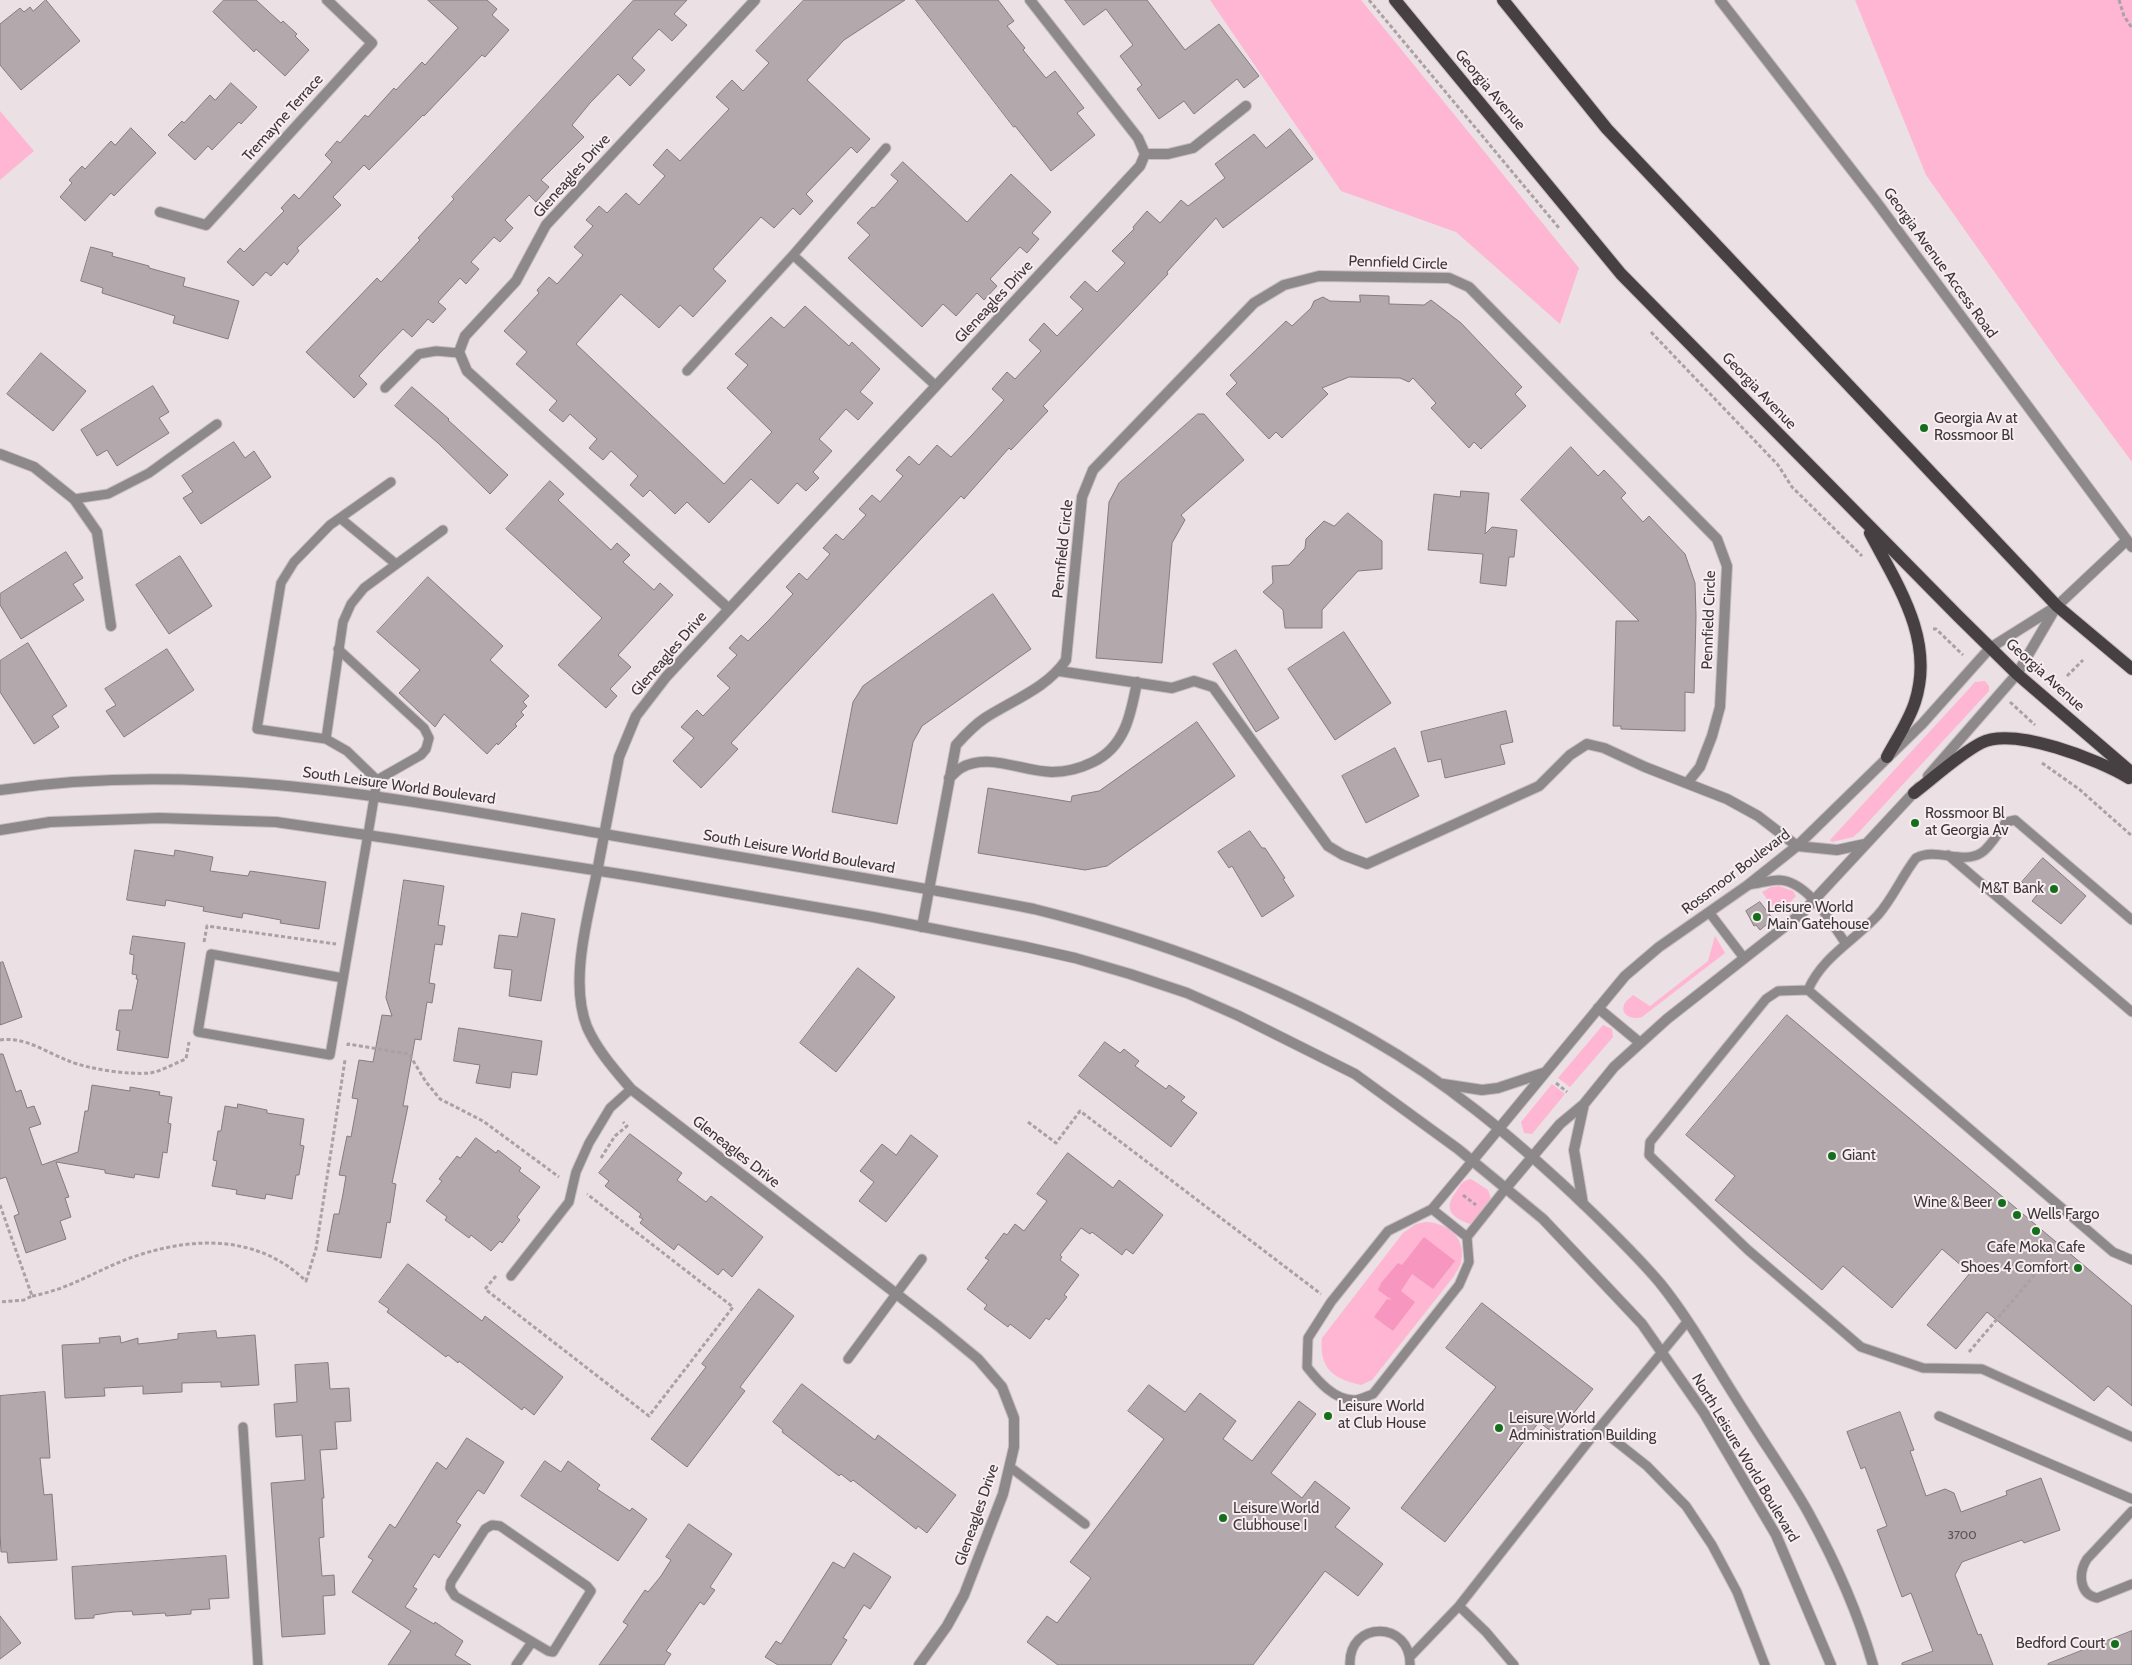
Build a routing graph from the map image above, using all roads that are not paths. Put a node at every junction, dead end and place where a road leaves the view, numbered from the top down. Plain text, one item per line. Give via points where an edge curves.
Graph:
1 (327, 0) edge
2 (756, 0) edge
3 (1030, 0) edge
4 (1395, 0) edge
5 (1503, 0) edge
6 (1720, 0) edge
7 (1246, 106) dead end
8 (886, 148) dead end
9 (1145, 154) junction
10 (160, 212) dead end
11 (793, 255) junction
12 (459, 353) junction
13 (687, 371) dead end
14 (936, 386) junction
15 (385, 388) dead end
16 (217, 424) dead end
17 (0, 454) edge
18 (391, 482) dead end
19 (74, 499) junction
20 (340, 518) junction
21 (1863, 520) junction
22 (443, 530) dead end
23 (2129, 544) edge
24 (396, 564) junction
25 (2057, 606) junction
26 (729, 609) junction
27 (111, 626) dead end
28 (1990, 648) junction
29 (338, 649) junction
30 (2132, 669) edge
31 (1059, 671) junction
32 (2017, 674) junction
33 (1137, 682) junction
34 (326, 739) junction
35 (1887, 757) junction
36 (2132, 773) edge
37 (949, 778) junction
38 (377, 780) junction
39 (2132, 780) edge
40 (1688, 782) junction
41 (0, 790) edge
42 (1914, 793) junction
43 (374, 796) junction
44 (0, 830) edge
45 (604, 834) junction
46 (368, 836) junction
47 (1865, 844) junction
48 (1797, 846) junction
49 (1948, 855) junction
50 (597, 872) junction
51 (1748, 885) junction
52 (930, 890) junction
53 (1815, 901) junction
54 (1709, 912) junction
55 (2132, 920) edge
56 (922, 927) junction
57 (1846, 944) junction
58 (1744, 958) junction
59 (343, 978) junction
60 (1808, 990) junction
61 (1598, 1008) junction
62 (2132, 1012) edge
63 (1639, 1042) junction
64 (1544, 1073) junction
65 (1440, 1084) junction
66 (631, 1089) junction
67 (1584, 1104) junction
68 (1500, 1129) junction
69 (1533, 1156) junction
70 (1473, 1160) junction
71 (1506, 1188) junction
72 (1584, 1204) junction
73 (1432, 1209) junction
74 (1467, 1237) junction
75 (922, 1259) dead end
76 (2132, 1260) edge
77 (511, 1276) dead end
78 (896, 1294) junction
79 (1687, 1322) junction
80 (1662, 1352) junction
81 (848, 1359) dead end
82 (1939, 1416) dead end
83 (243, 1427) dead end
84 (1599, 1428) junction
85 (2132, 1437) edge
86 (1010, 1467) junction
87 (2132, 1499) edge
88 (2132, 1510) edge
89 (1085, 1524) dead end
90 (2132, 1584) edge
91 (1459, 1606) junction
92 (532, 1642) junction
93 (1410, 1661) edge
94 (258, 1665) edge
95 (516, 1665) edge
96 (918, 1665) edge
97 (1350, 1665) edge
98 (1514, 1665) edge
99 (1765, 1665) edge
100 (1831, 1665) edge
101 (1873, 1665) edge

1 - 10 street, Tremayne Terrace via 372,43 206,225
2 - 12 street, Gleneagles Drive via 546,225 516,281 464,336
3 - 9 street via 1138,138
4 - 21 main road, Georgia Avenue via 1622,274
5 - 25 main road via 1607,129
6 - 23 street, Georgia Avenue Access Road via 1875,200
7 - 9 street via 1192,148 1168,154
8 - 11 lane
9 - 14 street, Gleneagles Drive via 1140,166 1122,186
11 - 13 lane
11 - 14 lane
12 - 15 lane via 436,351 419,354
12 - 26 street, Gleneagles Drive via 467,371
14 - 26 street, Gleneagles Drive
16 - 19 lane via 149,472 108,494
17 - 19 street via 34,467
18 - 20 lane
19 - 27 street via 97,532
20 - 24 lane
20 - 34 lane via 330,524 294,562 281,582 257,729
21 - 28 main road, Georgia Avenue
21 - 35 main road via 1911,613 1921,651 1921,680 1915,704
22 - 24 lane
23 - 25 street, Rossmoor Boulevard
24 - 29 lane via 364,588 351,604 343,622
25 - 28 street, Rossmoor Boulevard
25 - 30 main road
25 - 32 street, Rossmoor Boulevard
26 - 45 street, Gleneagles Drive via 666,677 636,716 619,757
28 - 32 main road, Georgia Avenue
28 - 35 street, Rossmoor Boulevard via 1922,724
29 - 34 lane
29 - 38 lane via 424,728 429,738 421,755
31 - 33 street
31 - 37 street via 969,730 956,745
31 - 40 street, Pennfield Circle via 1066,660 1069,644 1082,496 1092,470 1254,303 1284,285 1319,276 1450,278 1469,287 1717,538 1727,566 1720,707 1700,767
32 - 36 main road, Georgia Avenue
32 - 42 street, Rossmoor Boulevard
33 - 37 street via 1127,725 1117,744 1100,759 1078,769 1051,772 982,762 962,767
33 - 40 street via 1172,688 1194,681 1213,687 1328,846 1367,864 1539,786 1570,755 1587,744
34 - 38 lane via 347,751
35 - 48 street, Rossmoor Boulevard
37 - 52 street
38 - 43 lane
39 - 42 main road via 2112,768 2066,750 1996,738 1982,742
40 - 48 street via 1758,816
41 - 43 street, South Leisure World Boulevard via 43,784 160,778 284,784
42 - 47 street, Rossmoor Boulevard
43 - 45 street, South Leisure World Boulevard
43 - 46 lane
44 - 46 street via 50,822 159,818 276,822
45 - 50 street, Gleneagles Drive
45 - 52 street, South Leisure World Boulevard
46 - 50 street
46 - 59 lane
47 - 48 street via 1837,850
47 - 53 street, Rossmoor Boulevard
48 - 51 street, Rossmoor Boulevard
49 - 55 lane via 1974,857 1983,852 2006,822 2015,820
49 - 57 lane via 1923,854 1916,858 1879,914
49 - 62 lane
50 - 56 street via 649,878
50 - 66 street, Gleneagles Drive via 580,957 580,992 587,1026 605,1058
51 - 53 lane via 1781,880 1802,890
51 - 54 street, Rossmoor Boulevard
52 - 56 street
52 - 65 street, South Leisure World Boulevard via 1034,909 1199,958 1371,1039
53 - 57 lane
53 - 58 street, Rossmoor Boulevard
54 - 58 lane
54 - 61 street, Rossmoor Boulevard via 1625,976
56 - 70 street via 1075,958 1187,993 1355,1074
57 - 60 lane via 1823,964
58 - 63 street, Rossmoor Boulevard
59 - 59 lane via 212,954 198,1032 330,1055
60 - 76 lane via 2113,1252
60 - 85 lane via 1778,991 1766,999 1650,1142 1649,1154 1748,1250 1861,1348 1923,1368 1982,1369
61 - 63 street
61 - 64 street, Rossmoor Boulevard
63 - 67 street, Rossmoor Boulevard via 1614,1066
64 - 65 street via 1482,1090
64 - 68 street, Rossmoor Boulevard
65 - 68 street, South Leisure World Boulevard
66 - 77 lane via 610,1108 588,1143 576,1172 569,1202
66 - 78 street, Gleneagles Drive
67 - 69 street, Rossmoor Boulevard via 1560,1124
67 - 72 street via 1574,1150
68 - 69 street, South Leisure World Boulevard
68 - 70 street, Rossmoor Boulevard
69 - 71 street, Rossmoor Boulevard
69 - 72 street, North Leisure World Boulevard
70 - 71 street, North Leisure World Boulevard
70 - 73 lane
71 - 74 lane
71 - 80 street, North Leisure World Boulevard via 1544,1219 1642,1324
72 - 79 street, North Leisure World Boulevard via 1660,1284
73 - 74 lane
73 - 74 lane via 1388,1231 1331,1302 1308,1338 1307,1367 1322,1385 1341,1397 1354,1400 1373,1394 1459,1285 1469,1262
75 - 78 lane
78 - 81 lane
78 - 86 street, Gleneagles Drive via 978,1359 1002,1387 1014,1418
79 - 80 lane
79 - 101 street, North Leisure World Boulevard via 1808,1511 1845,1587
80 - 84 lane
80 - 100 street, North Leisure World Boulevard via 1704,1413 1776,1535
82 - 87 lane
83 - 94 lane
84 - 91 lane
84 - 99 lane via 1647,1466 1686,1506 1737,1592
86 - 89 lane
86 - 96 street, Gleneagles Drive via 1003,1494 964,1595 947,1626
88 - 90 lane via 2087,1559 2080,1575 2087,1593 2097,1598
91 - 93 lane
91 - 98 lane
92 - 92 lane via 553,1652 591,1591 500,1526 492,1525 485,1529 450,1588 455,1596
92 - 95 lane
93 - 97 lane via 1402,1640 1394,1634 1375,1631 1366,1634 1352,1648

